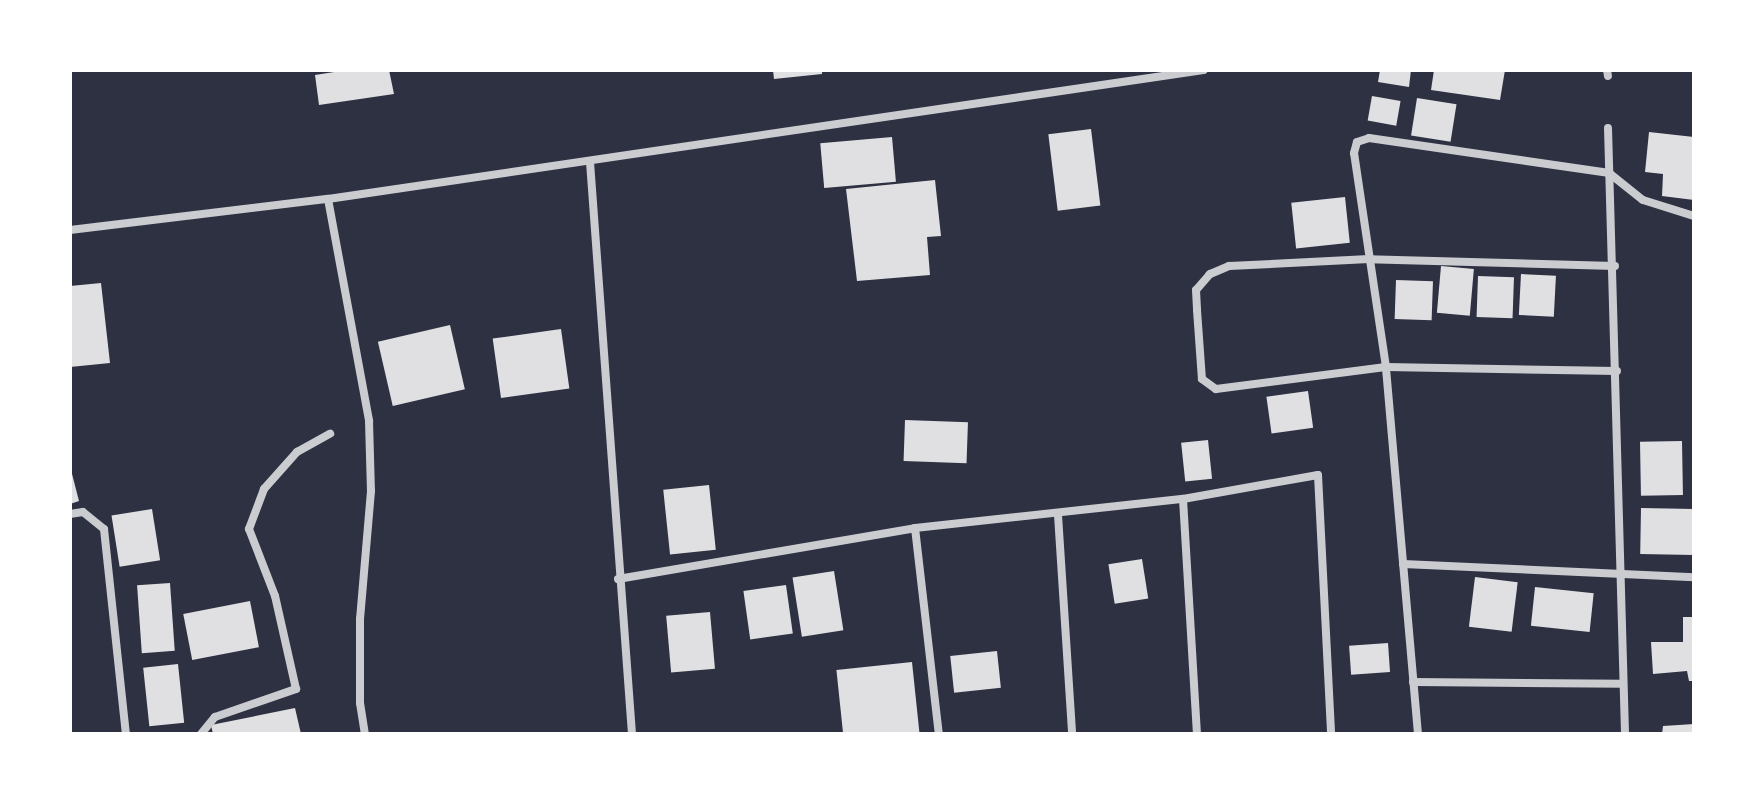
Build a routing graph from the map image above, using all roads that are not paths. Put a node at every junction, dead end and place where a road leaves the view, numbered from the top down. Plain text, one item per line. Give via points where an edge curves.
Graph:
1 (1204, 70) edge
2 (1608, 128) dead end
3 (590, 162) junction
4 (1609, 173) junction
5 (328, 199) junction
6 (1694, 216) edge
7 (70, 230) edge
8 (1369, 259) junction
9 (1615, 266) junction
10 (1386, 367) junction
11 (1617, 371) junction
12 (330, 434) dead end
13 (1183, 499) junction
14 (70, 514) edge
15 (1058, 515) junction
16 (915, 528) junction
17 (1403, 564) junction
18 (1623, 572) junction
19 (1694, 577) edge
20 (618, 579) junction
21 (1413, 682) junction
22 (1623, 684) junction
23 (126, 734) edge
24 (201, 734) edge
25 (365, 734) edge
26 (632, 734) edge
27 (939, 734) edge
28 (1072, 734) edge
29 (1197, 734) edge
30 (1331, 734) edge
31 (1418, 734) edge
32 (1625, 734) edge

1 - 3 street
2 - 4 street
3 - 5 street
3 - 20 street
4 - 6 street via 1643,200
4 - 8 street via 1369,138 1357,142 1354,153
4 - 9 street
5 - 7 street
5 - 25 street via 369,421 371,491 360,619
8 - 9 street
8 - 10 street
8 - 10 street via 1229,266 1210,274 1196,290 1198,360 1202,379 1216,389
9 - 11 street
10 - 11 street
10 - 17 street
11 - 18 street
12 - 24 street via 297,452 264,489 249,529 275,596 296,689 215,717
13 - 15 street
13 - 29 street
13 - 30 street via 1318,475
14 - 23 street via 83,512 104,529
15 - 16 street
15 - 28 street
16 - 20 street
16 - 27 street
17 - 18 street
17 - 21 street
18 - 19 street
18 - 22 street
20 - 26 street
21 - 22 street
21 - 31 street
22 - 32 street

